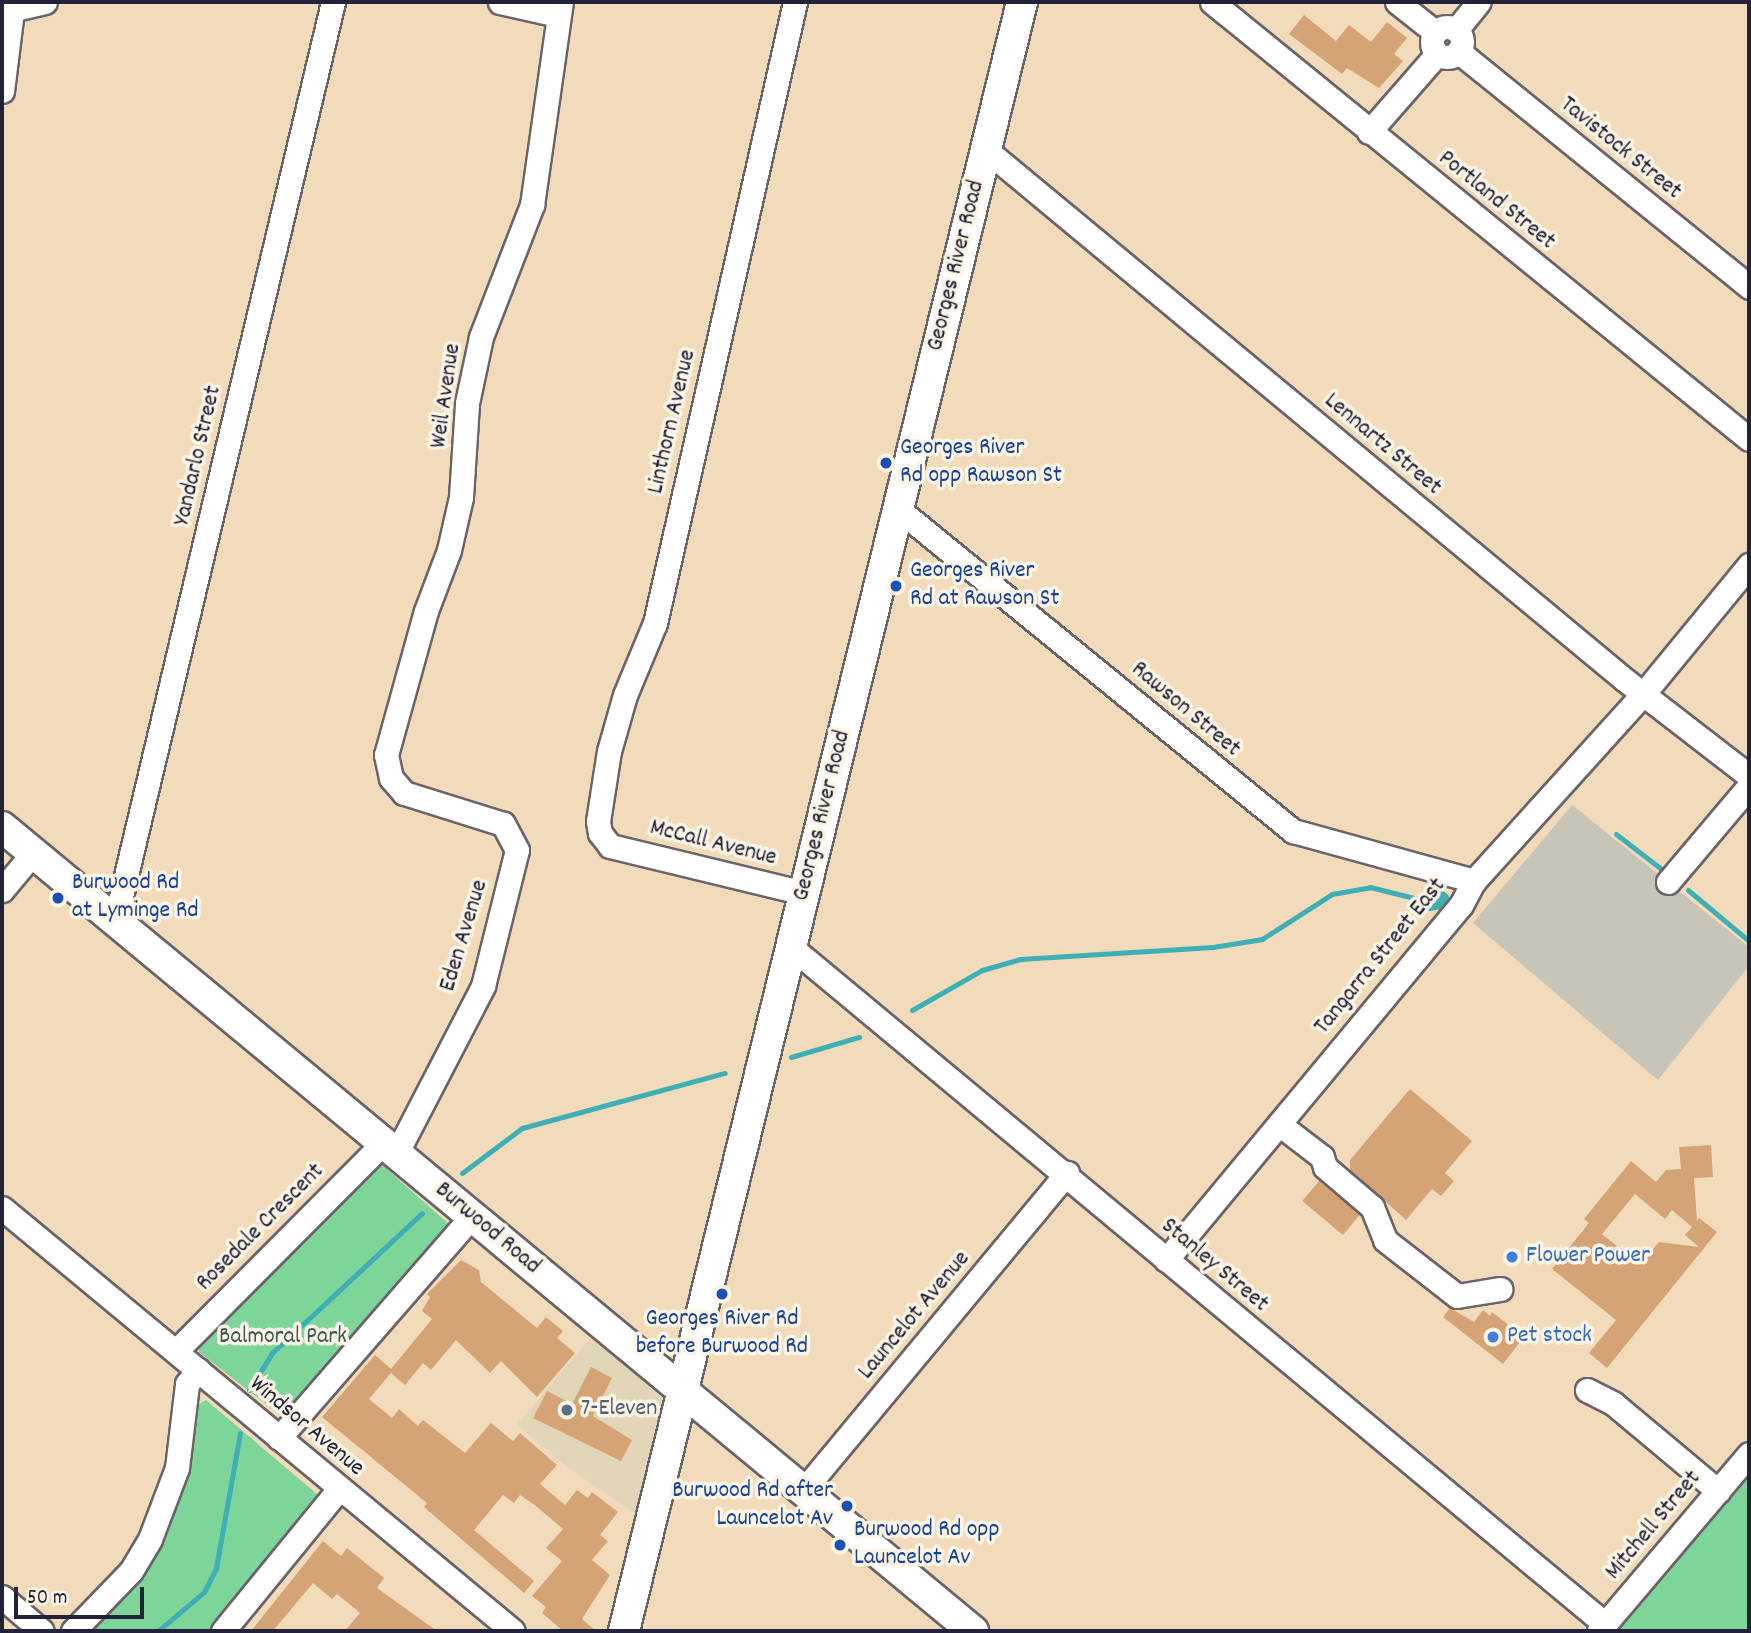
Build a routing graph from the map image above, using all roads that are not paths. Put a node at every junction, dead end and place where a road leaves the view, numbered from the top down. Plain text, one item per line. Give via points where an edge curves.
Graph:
1 (45, 2) edge
2 (334, 2) edge
3 (500, 2) edge
4 (795, 2) edge
5 (1022, 2) edge
6 (1212, 2) edge
7 (1397, 2) edge
8 (1479, 2) edge
9 (559, 8) edge
10 (7, 11) edge
11 (1446, 42) junction
12 (2, 91) edge
13 (1369, 132) junction
14 (985, 149) junction
15 (1749, 287) edge
16 (1749, 439) edge
17 (898, 509) junction
18 (1749, 565) edge
19 (1644, 693) junction
20 (1749, 776) edge
21 (1749, 786) edge
22 (404, 793) joint
23 (2, 827) edge
24 (610, 846) joint
25 (33, 853) junction
26 (1474, 881) junction
27 (1668, 882) dead end
28 (2, 890) edge
29 (804, 893) junction
30 (115, 922) junction
31 (791, 947) junction
32 (1279, 1124) junction
33 (389, 1149) junction
34 (1067, 1173) junction
35 (2, 1208) edge
36 (472, 1216) junction
37 (1166, 1260) junction
38 (1500, 1289) dead end
39 (177, 1351) junction
40 (198, 1370) junction
41 (1587, 1390) dead end
42 (682, 1392) junction
43 (279, 1438) junction
44 (1749, 1454) edge
45 (339, 1489) junction
46 (1718, 1491) junction
47 (802, 1492) junction
48 (2, 1597) edge
49 (1602, 1628) edge
50 (42, 1631) edge
51 (73, 1631) edge
52 (223, 1631) edge
53 (513, 1631) edge
54 (624, 1631) edge
55 (973, 1631) edge

1 - 10 street
2 - 30 street, Yandarlo Street
3 - 9 street
4 - 24 street, Linthorn Avenue via 655,623 625,695 607,762 598,821
5 - 14 main road, Georges River Road
6 - 13 street, Portland Street
7 - 11 street, Tavistock Street
8 - 11 street
9 - 22 street, Weil Avenue via 533,205 481,337 467,403 461,497 449,550 418,636 386,755 391,778
10 - 12 street
11 - 13 street
11 - 15 street, Tavistock Street
13 - 16 street, Portland Street
14 - 17 main road, Georges River Road
14 - 19 street, Lennartz Street
17 - 26 street, Rawson Street via 1293,831
17 - 29 main road, Georges River Road
18 - 19 street, Tangarra Street East
19 - 20 street, Lennartz Street
19 - 26 street, Tangarra Street East
21 - 27 street
22 - 33 street, Eden Avenue via 503,824 517,850 483,986
23 - 25 main road, Burwood Road
24 - 29 street, McCall Avenue
25 - 28 street
25 - 30 main road, Burwood Road
26 - 32 street, Tangarra Street East via 1461,905
29 - 31 main road, Georges River Road
30 - 33 main road, Burwood Road
31 - 34 street, Stanley Street
31 - 42 main road, Georges River Road
32 - 37 street, Tangarra Street East
32 - 38 street via 1322,1157 1325,1167 1372,1207 1385,1240 1457,1296
33 - 36 main road, Burwood Road
33 - 39 street, Rosedale Crescent
34 - 37 street, Stanley Street
34 - 47 street, Launcelot Avenue
35 - 39 street, Windsor Avenue
36 - 42 main road, Burwood Road
36 - 43 street
37 - 49 street, Stanley Street
39 - 40 street, Windsor Avenue
40 - 43 street, Windsor Avenue
40 - 51 street via 187,1384 177,1468 150,1539 131,1571
41 - 46 street via 1614,1404
42 - 47 main road, Burwood Road
42 - 54 main road, Georges River Road
43 - 45 street, Windsor Avenue
44 - 46 street, Mitchell Street
45 - 52 street
45 - 53 street, Windsor Avenue
46 - 49 street, Mitchell Street
47 - 55 main road, Burwood Road
48 - 50 street

